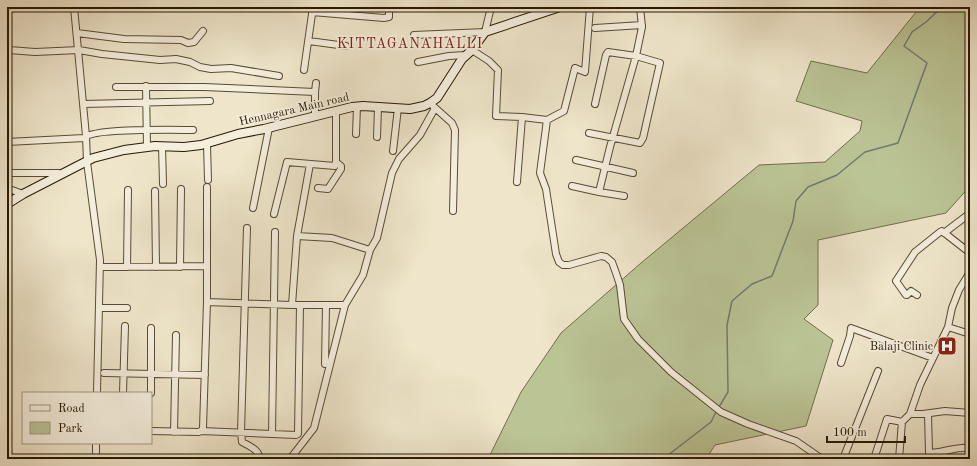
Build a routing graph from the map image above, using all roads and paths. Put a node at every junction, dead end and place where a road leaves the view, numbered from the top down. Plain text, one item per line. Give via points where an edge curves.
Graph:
1 (74, 7) edge
2 (389, 7) edge
3 (491, 7) edge
4 (560, 7) edge
5 (590, 7) edge
6 (640, 7) edge
7 (312, 10) edge
8 (538, 11) edge
9 (642, 24) junction
10 (596, 28) dead end
11 (203, 31) dead end
12 (485, 32) junction
13 (77, 33) junction
14 (414, 35) dead end
15 (308, 41) junction
16 (346, 46) dead end
17 (9, 50) dead end
18 (79, 50) junction
19 (469, 53) junction
20 (636, 56) junction
21 (418, 62) dead end
22 (304, 70) dead end
23 (279, 76) dead end
24 (316, 83) dead end
25 (146, 86) junction
26 (116, 87) dead end
27 (315, 92) junction
28 (210, 101) dead end
29 (146, 103) junction
30 (83, 104) junction
31 (595, 104) dead end
32 (357, 106) junction
33 (433, 106) junction
34 (378, 107) junction
35 (398, 108) junction
36 (336, 112) junction
37 (315, 116) junction
38 (522, 118) junction
39 (547, 120) junction
40 (269, 128) junction
41 (146, 130) junction
42 (193, 130) dead end
43 (589, 133) dead end
44 (356, 134) dead end
45 (86, 136) junction
46 (377, 137) dead end
47 (613, 138) junction
48 (7, 142) edge
49 (207, 144) junction
50 (162, 146) junction
51 (147, 147) junction
52 (393, 151) dead end
53 (576, 160) dead end
54 (86, 162) junction
55 (336, 162) junction
56 (310, 164) junction
57 (605, 166) junction
58 (7, 173) edge
59 (633, 173) dead end
60 (62, 174) junction
61 (208, 180) dead end
62 (517, 182) dead end
63 (163, 184) dead end
64 (572, 186) dead end
65 (208, 187) dead end
66 (318, 188) dead end
67 (181, 189) dead end
68 (7, 190) edge
69 (128, 190) dead end
70 (155, 191) dead end
71 (598, 192) junction
72 (24, 194) junction
73 (624, 196) dead end
74 (7, 204) edge
75 (253, 208) dead end
76 (453, 211) dead end
77 (274, 214) dead end
78 (969, 214) edge
79 (247, 228) dead end
80 (275, 232) dead end
81 (944, 233) junction
82 (297, 236) junction
83 (370, 250) junction
84 (970, 253) edge
85 (207, 266) junction
86 (100, 267) junction
87 (127, 267) junction
88 (156, 267) junction
89 (180, 267) junction
90 (970, 272) edge
91 (967, 282) edge
92 (917, 295) dead end
93 (207, 302) junction
94 (245, 303) junction
95 (274, 304) junction
96 (292, 305) junction
97 (300, 305) junction
98 (326, 305) junction
99 (345, 305) junction
100 (99, 308) junction
101 (127, 308) dead end
102 (125, 326) dead end
103 (948, 327) junction
104 (152, 328) dead end
105 (970, 334) edge
106 (176, 335) dead end
107 (933, 358) junction
108 (841, 363) dead end
109 (324, 364) dead end
110 (878, 371) dead end
111 (104, 373) dead end
112 (124, 373) junction
113 (151, 374) junction
114 (175, 374) junction
115 (205, 375) junction
116 (97, 392) edge
117 (123, 392) edge
118 (151, 392) edge
119 (970, 413) edge
120 (910, 414) junction
121 (928, 414) junction
122 (902, 422) junction
123 (152, 431) edge
124 (201, 431) junction
125 (174, 432) junction
126 (241, 432) junction
127 (272, 434) junction
128 (96, 444) edge
129 (970, 448) edge
130 (96, 459) edge
131 (260, 459) edge
132 (290, 459) edge
133 (822, 459) edge
134 (843, 459) edge
135 (874, 459) edge
136 (899, 459) edge

1 - 13 street
2 - 7 street via 388,17 384,18
3 - 12 street
4 - 8 street
5 - 39 street via 585,72 575,68 564,111
6 - 9 street
7 - 15 street
8 - 12 street
9 - 10 street
9 - 20 street
11 - 13 street via 194,42 188,43 181,40 124,39
12 - 14 street
12 - 19 street, Hennagara Main road
13 - 18 street
15 - 16 street
15 - 22 street
17 - 18 street
18 - 23 street via 160,60 176,58 200,67 230,68
18 - 30 street
19 - 21 street
19 - 33 street, Hennagara Main road via 462,59
19 - 38 street via 489,61 498,70 496,116
20 - 31 street via 608,52
20 - 47 street
20 - 47 street via 660,63 643,138 640,143
24 - 27 street
25 - 26 street
25 - 27 street
25 - 29 street
27 - 37 street
28 - 29 street
29 - 30 street
29 - 41 street
30 - 45 street
32 - 34 street, Hennagara Main road
32 - 36 street, Hennagara Main road
32 - 44 street
33 - 35 street, Hennagara Main road
33 - 76 street via 452,123 455,130
33 - 83 street via 420,136 399,159 392,173 377,238
34 - 35 street, Hennagara Main road
34 - 46 street
35 - 52 street
36 - 37 street, Hennagara Main road
36 - 55 street
37 - 40 street, Hennagara Main road
38 - 39 street
38 - 62 street
39 - 133 street via 540,173 546,189 559,262 569,265 601,256 606,257 612,262 620,285 624,320 638,339 671,372 721,412 796,441
40 - 49 street, Hennagara Main road
40 - 75 street
41 - 42 street
41 - 45 street
41 - 51 street
43 - 47 street
45 - 48 street
45 - 54 street
47 - 57 street
49 - 50 street, Hennagara Main road
49 - 61 street
50 - 51 street, Hennagara Main road
50 - 63 street
51 - 54 street, Hennagara Main road via 124,150
53 - 57 street
54 - 60 street, Hennagara Main road
54 - 86 street
55 - 56 street via 335,166
55 - 66 street via 341,169 328,189
56 - 77 street via 289,161 285,164
56 - 82 street
57 - 59 street
57 - 71 street
58 - 60 street
60 - 72 street, Hennagara Main road
64 - 71 street
65 - 85 street
67 - 89 street
68 - 72 street
69 - 87 street
70 - 88 street
71 - 73 street
72 - 74 street, Hennagara Main road
78 - 81 street
79 - 94 street
80 - 95 street
81 - 84 street
81 - 92 street via 940,232 915,252 896,281 906,295 911,291
82 - 83 street via 332,238
82 - 96 street
83 - 99 street via 363,275
85 - 89 street
85 - 93 street
86 - 87 street
86 - 100 street
87 - 88 street
88 - 89 street
90 - 91 street
91 - 103 street via 959,290
93 - 94 street
93 - 115 street
94 - 95 street
94 - 126 street
95 - 96 street
95 - 127 street
96 - 97 street
97 - 98 street
97 - 127 street via 298,434
98 - 99 street
98 - 109 street
99 - 132 street via 314,428
100 - 101 street
100 - 116 street
102 - 112 street
103 - 105 street
103 - 107 street
104 - 113 street
106 - 114 street
107 - 108 street via 851,328
107 - 120 street
110 - 134 street
111 - 112 street
112 - 113 street
112 - 117 street
113 - 114 street
113 - 118 street
114 - 115 street
114 - 125 street
115 - 124 street
119 - 121 street
120 - 121 street
120 - 122 street
121 - 129 street via 929,453
122 - 135 street via 887,419
122 - 136 street
123 - 125 street
124 - 125 street
124 - 126 street
126 - 127 street
126 - 131 street via 242,442 255,448
128 - 130 street

